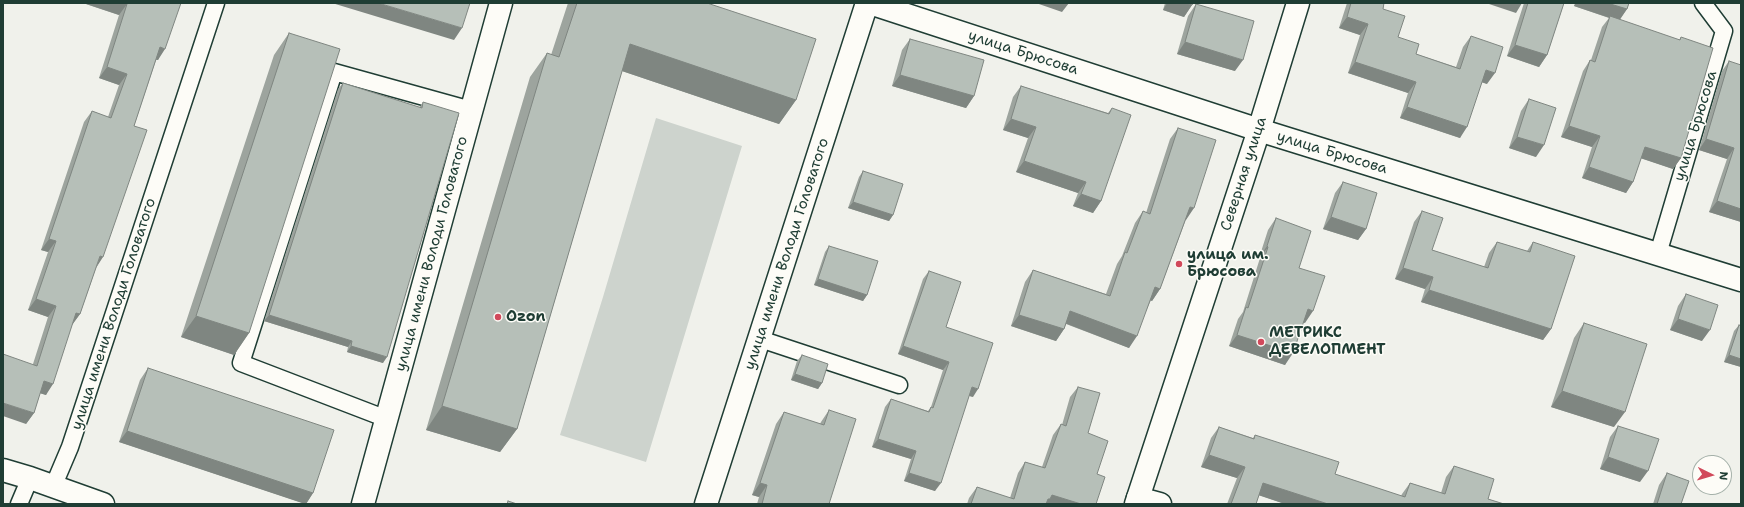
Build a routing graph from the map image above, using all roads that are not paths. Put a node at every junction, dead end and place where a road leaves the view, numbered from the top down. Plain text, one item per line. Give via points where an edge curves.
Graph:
1 (216, 3) edge
2 (501, 3) edge
3 (867, 3) edge
4 (870, 3) edge
5 (1298, 3) edge
6 (1703, 3) edge
7 (471, 110) junction
8 (1259, 130) junction
9 (1658, 254) junction
10 (1741, 280) edge
11 (760, 339) junction
12 (899, 385) dead end
13 (387, 419) junction
14 (3, 470) edge
15 (30, 478) junction
16 (53, 487) junction
17 (1137, 501) edge
18 (19, 504) edge
19 (103, 504) edge
20 (363, 504) edge
21 (706, 504) edge
22 (1160, 504) edge

1 - 16 lane, улица имени Володи Головатого via 70,447
2 - 7 street, улица имени Володи Головатого
3 - 11 street, улица имени Володи Головатого
4 - 8 street, улица Брюсова
5 - 8 street, Северная улица
6 - 9 lane, улица Брюсова via 1724,31
7 - 13 street, улица имени Володи Головатого
7 - 13 lane via 334,72 241,363
8 - 9 street, улица Брюсова
8 - 17 street, Северная улица
9 - 10 street, улица Брюсова
11 - 12 lane
11 - 21 street, улица имени Володи Головатого
13 - 20 street, улица имени Володи Головатого
14 - 15 street
15 - 16 street
15 - 18 lane
16 - 19 street
17 - 22 street

